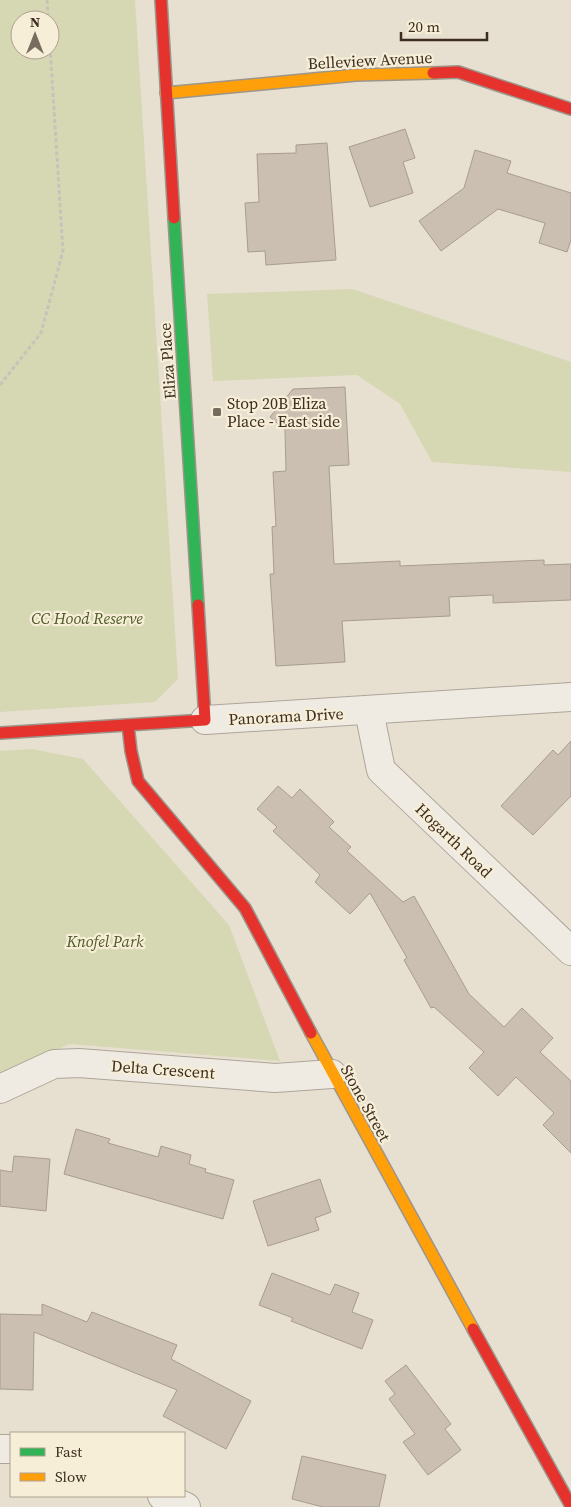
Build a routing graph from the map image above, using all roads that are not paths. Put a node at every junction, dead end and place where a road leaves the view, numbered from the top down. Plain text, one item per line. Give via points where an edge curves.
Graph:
1 (161, 0) edge
2 (166, 93) junction
3 (571, 109) edge
4 (571, 697) edge
5 (369, 711) junction
6 (205, 720) junction
7 (128, 725) junction
8 (0, 733) edge
9 (571, 951) edge
10 (332, 1074) junction
11 (0, 1089) edge
12 (164, 1497) edge
13 (571, 1506) edge
14 (186, 1507) edge

1 - 2 street, Eliza Place
2 - 3 street, Belleview Avenue via 356,75 458,72
2 - 6 street, Eliza Place
4 - 5 street, Panorama Drive
5 - 6 street, Panorama Drive
5 - 9 street, Hogarth Road via 381,770
6 - 7 street, Panorama Drive
7 - 8 street, Panorama Drive
7 - 10 street, Stone Street via 138,781 246,908
10 - 11 street, Delta Crescent via 275,1078 79,1063 54,1064
10 - 13 street, Stone Street
12 - 14 street

